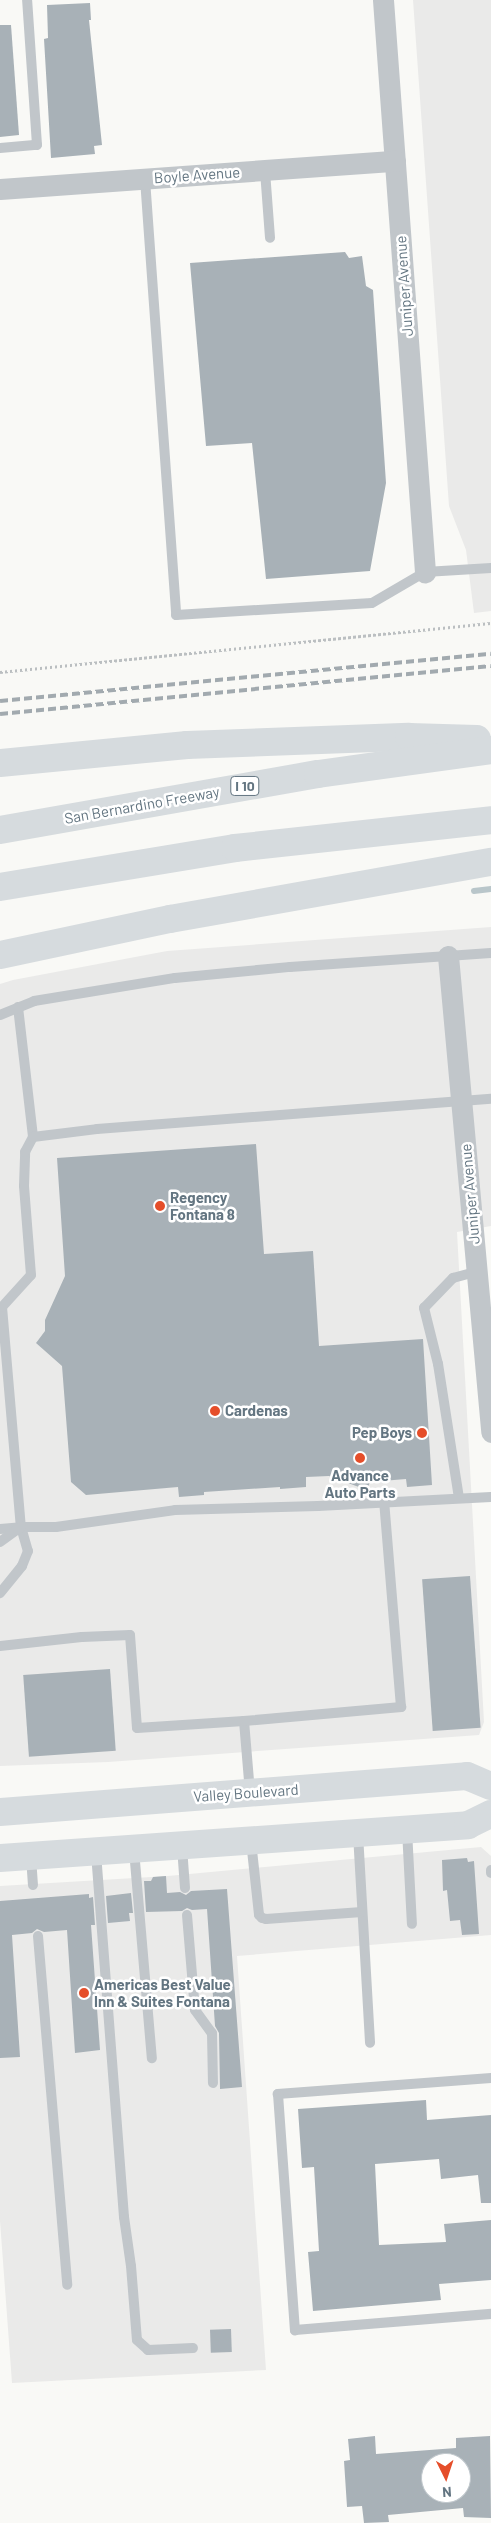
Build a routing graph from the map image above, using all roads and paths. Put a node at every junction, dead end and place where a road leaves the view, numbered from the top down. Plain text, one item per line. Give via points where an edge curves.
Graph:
1 (26, 0) edge
2 (383, 0) edge
3 (0, 148) edge
4 (395, 161) junction
5 (264, 171) junction
6 (145, 179) junction
7 (0, 189) edge
8 (270, 238) dead end
9 (491, 568) edge
10 (425, 572) junction
11 (491, 623) edge
12 (0, 672) edge
13 (491, 739) edge
14 (491, 750) edge
15 (0, 764) edge
16 (491, 820) edge
17 (0, 830) edge
18 (491, 862) edge
19 (0, 887) edge
20 (491, 953) edge
21 (0, 955) edge
22 (448, 956) junction
23 (18, 1007) junction
24 (0, 1015) edge
25 (491, 1099) edge
26 (461, 1101) junction
27 (33, 1137) junction
28 (476, 1272) junction
29 (1, 1307) edge
30 (491, 1432) edge
31 (491, 1497) edge
32 (459, 1498) junction
33 (384, 1502) junction
34 (21, 1526) junction
35 (0, 1529) edge
36 (0, 1542) edge
37 (0, 1593) edge
38 (0, 1646) edge
39 (244, 1721) junction
40 (491, 1786) edge
41 (250, 1793) junction
42 (0, 1812) edge
43 (491, 1814) edge
44 (407, 1829) junction
45 (358, 1833) junction
46 (251, 1841) junction
47 (182, 1846) junction
48 (134, 1849) junction
49 (96, 1852) junction
50 (30, 1856) junction
51 (0, 1858) edge
52 (33, 1885) dead end
53 (185, 1888) dead end
54 (362, 1912) junction
55 (187, 1915) dead end
56 (412, 1924) dead end
57 (38, 1936) dead end
58 (370, 2043) dead end
59 (152, 2058) dead end
60 (491, 2078) edge
61 (213, 2084) dead end
62 (67, 2285) dead end
63 (491, 2314) edge
64 (193, 2348) dead end

1 - 3 lane via 37,145
2 - 4 street, Juniper Avenue
4 - 5 street, Boyle Avenue
4 - 10 street, Juniper Avenue
5 - 6 street, Boyle Avenue
5 - 8 lane
6 - 7 street, Boyle Avenue
6 - 10 lane via 176,615 372,603
9 - 10 lane
11 - 12 path
13 - 15 main road via 409,737 187,745
14 - 17 main road, San Bernardino Freeway / I 10 via 318,774
16 - 19 main road via 236,848
18 - 21 main road via 160,921
20 - 22 lane
22 - 23 lane via 175,978 34,1001
22 - 26 street, Juniper Avenue
23 - 24 lane
23 - 27 lane
25 - 26 lane
26 - 27 lane
26 - 28 street, Juniper Avenue
27 - 29 lane via 25,1152 24,1186 31,1275
28 - 30 street, Juniper Avenue
28 - 32 lane via 453,1278 424,1308 438,1364
29 - 34 lane
31 - 32 lane
32 - 33 lane
33 - 34 lane via 175,1510 56,1528
33 - 39 lane via 401,1707
34 - 35 lane
34 - 36 lane
34 - 37 lane via 28,1551 22,1566
38 - 39 lane via 130,1635 137,1728
39 - 41 lane
40 - 41 main road, Valley Boulevard via 467,1776
41 - 42 main road, Valley Boulevard
43 - 44 main road via 468,1825
44 - 45 main road
44 - 56 lane
45 - 46 main road
45 - 54 lane
46 - 47 main road
46 - 54 lane via 259,1915 262,1918
47 - 48 main road
47 - 53 lane
48 - 49 main road
48 - 59 lane
49 - 50 main road
49 - 64 lane via 124,2217 137,2340 148,2350
50 - 51 main road
50 - 52 lane
54 - 58 lane
55 - 61 lane via 195,2010 212,2033
57 - 62 lane
60 - 63 lane via 278,2094 296,2330

